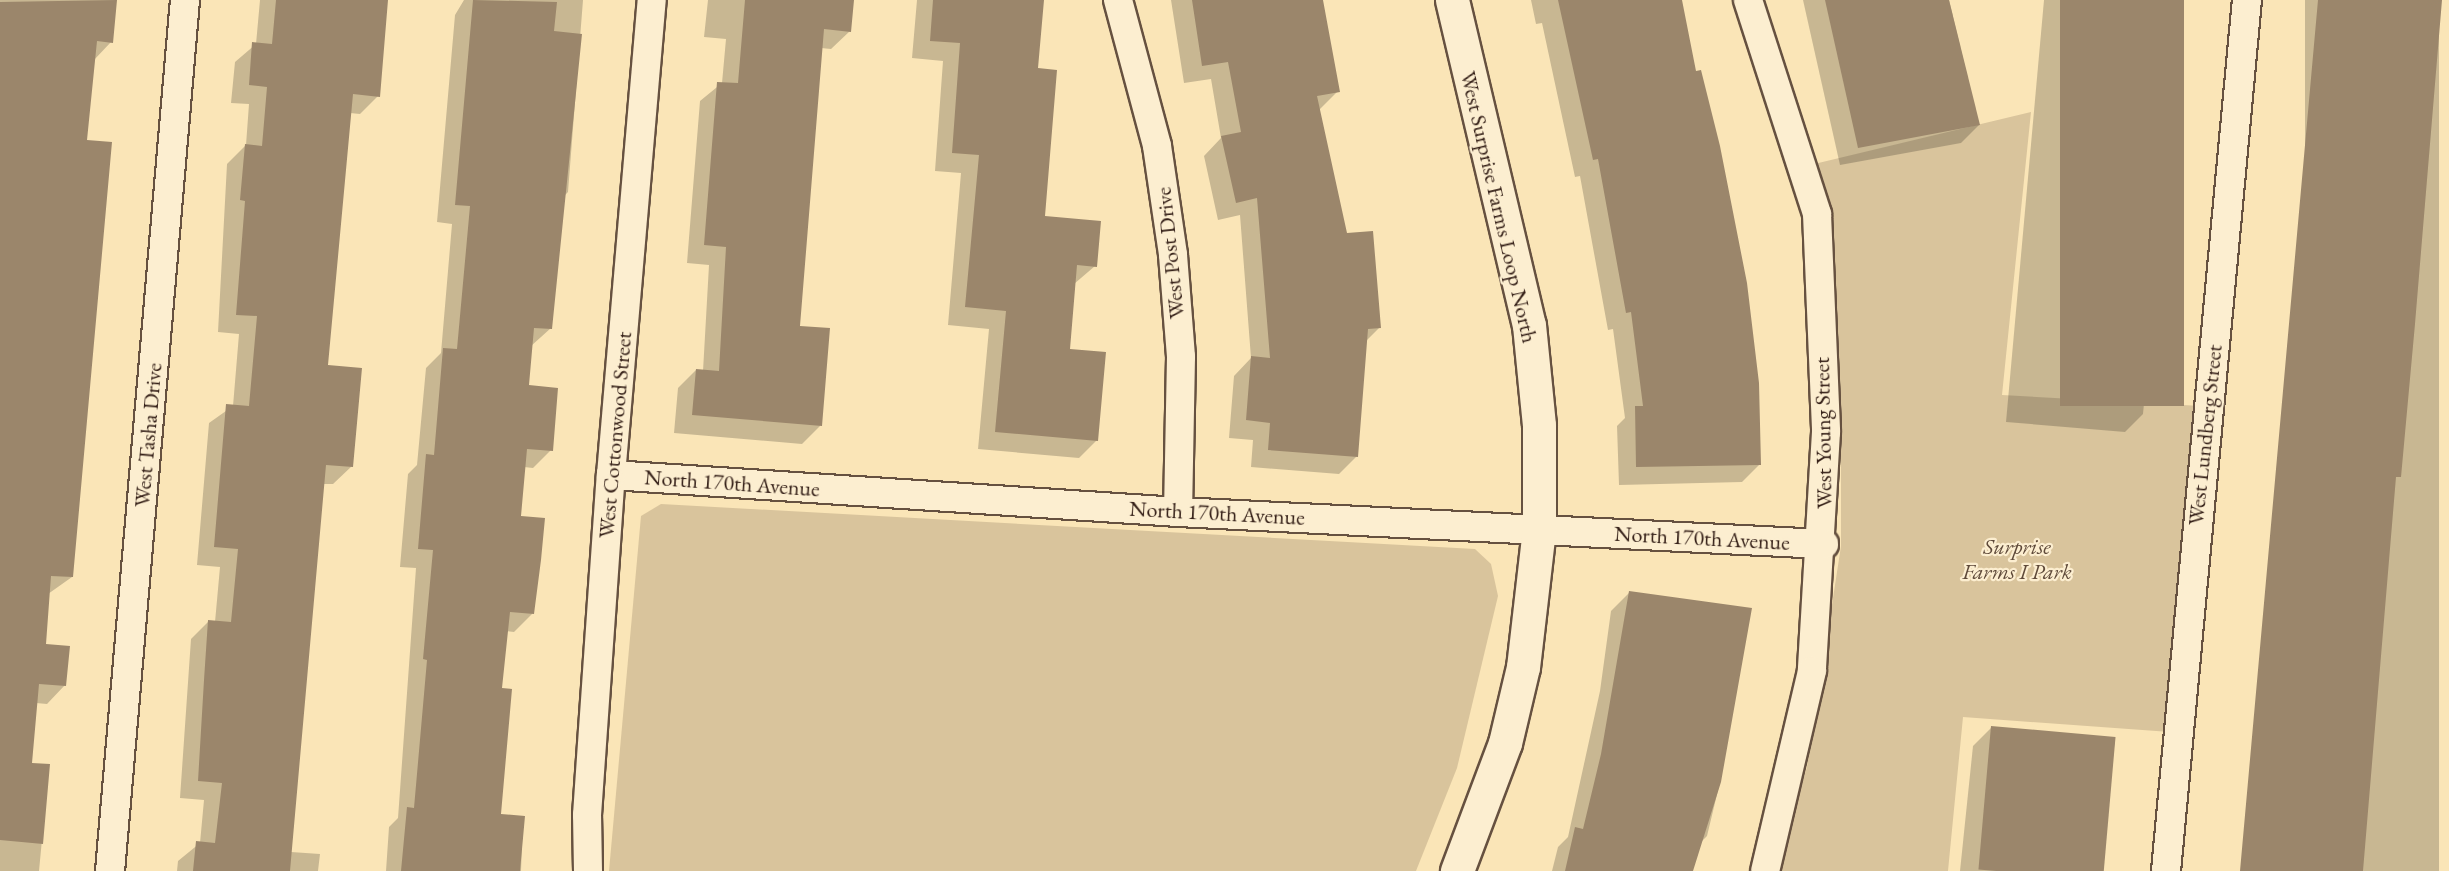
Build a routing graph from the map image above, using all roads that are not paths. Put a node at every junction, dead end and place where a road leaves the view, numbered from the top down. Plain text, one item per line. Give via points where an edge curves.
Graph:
1 (185, 0) edge
2 (652, 0) edge
3 (1118, 0) edge
4 (1452, 0) edge
5 (1748, 0) edge
6 (2247, 0) edge
7 (611, 475) junction
8 (1178, 512) junction
9 (1539, 529) junction
10 (1824, 544) junction
11 (110, 871) edge
12 (588, 871) edge
13 (1457, 871) edge
14 (1765, 871) edge
15 (2166, 871) edge

1 - 11 street, West Tasha Drive
2 - 7 street, West Cottonwood Street
3 - 8 street, West Post Drive via 1157,146 1173,255 1180,357
4 - 9 street, West Surprise Farms Loop North via 1529,325 1539,426
5 - 10 street, West Young Street via 1816,214 1826,432
6 - 15 street, West Lundberg Street
7 - 8 street, North 170th Avenue
7 - 12 street, West Cottonwood Street via 587,815
8 - 9 street, North 170th Avenue
9 - 10 street, North 170th Avenue
9 - 13 street, West Surprise Farms Loop North via 1523,667 1505,743
10 - 14 street, West Young Street via 1812,671

